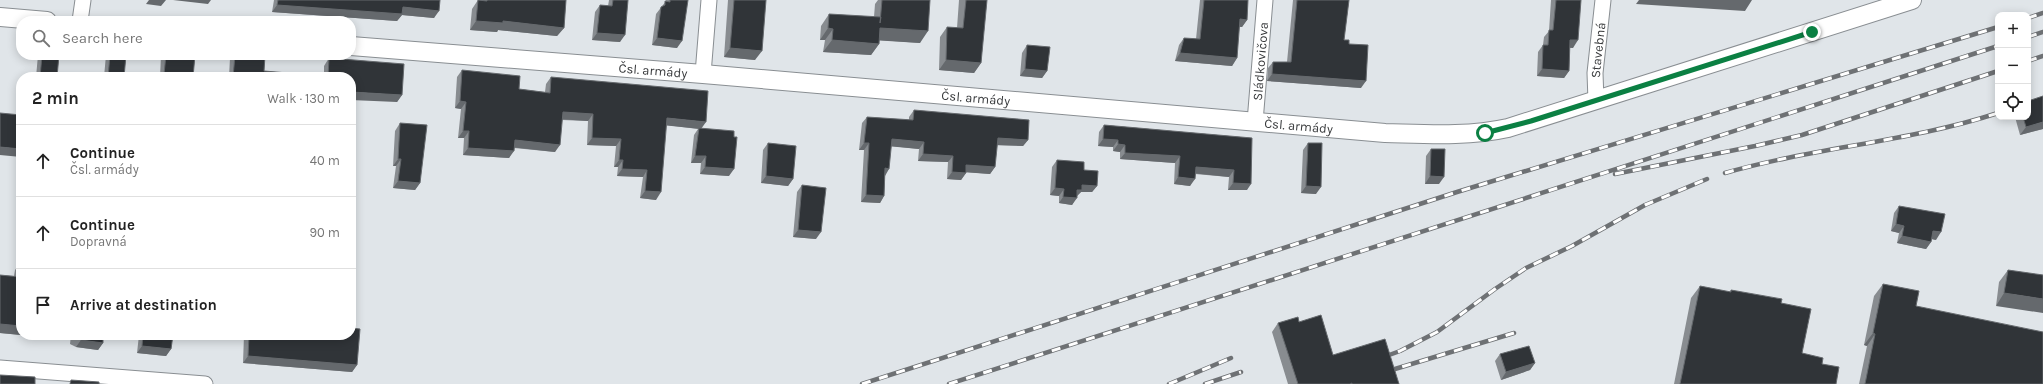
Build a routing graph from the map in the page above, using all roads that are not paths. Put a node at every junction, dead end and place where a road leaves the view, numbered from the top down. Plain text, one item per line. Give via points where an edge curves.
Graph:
1 (83, 0) edge
2 (709, 0) edge
3 (1265, 0) edge
4 (1603, 0) edge
5 (1912, 0) edge
6 (81, 16) edge
7 (0, 17) edge
8 (16, 18) edge
9 (356, 46) edge
10 (703, 74) junction
11 (1596, 101) junction
12 (1255, 122) junction
13 (0, 368) edge
14 (205, 384) edge

1 - 6 street
2 - 10 street
3 - 12 street, Sládkovičova
4 - 11 street, Stavebná
5 - 11 street, Čsl. armády
7 - 8 street
9 - 10 street, Čsl. armády
10 - 12 street, Čsl. armády
11 - 12 street, Čsl. armády via 1485,133 1385,133
13 - 14 street

